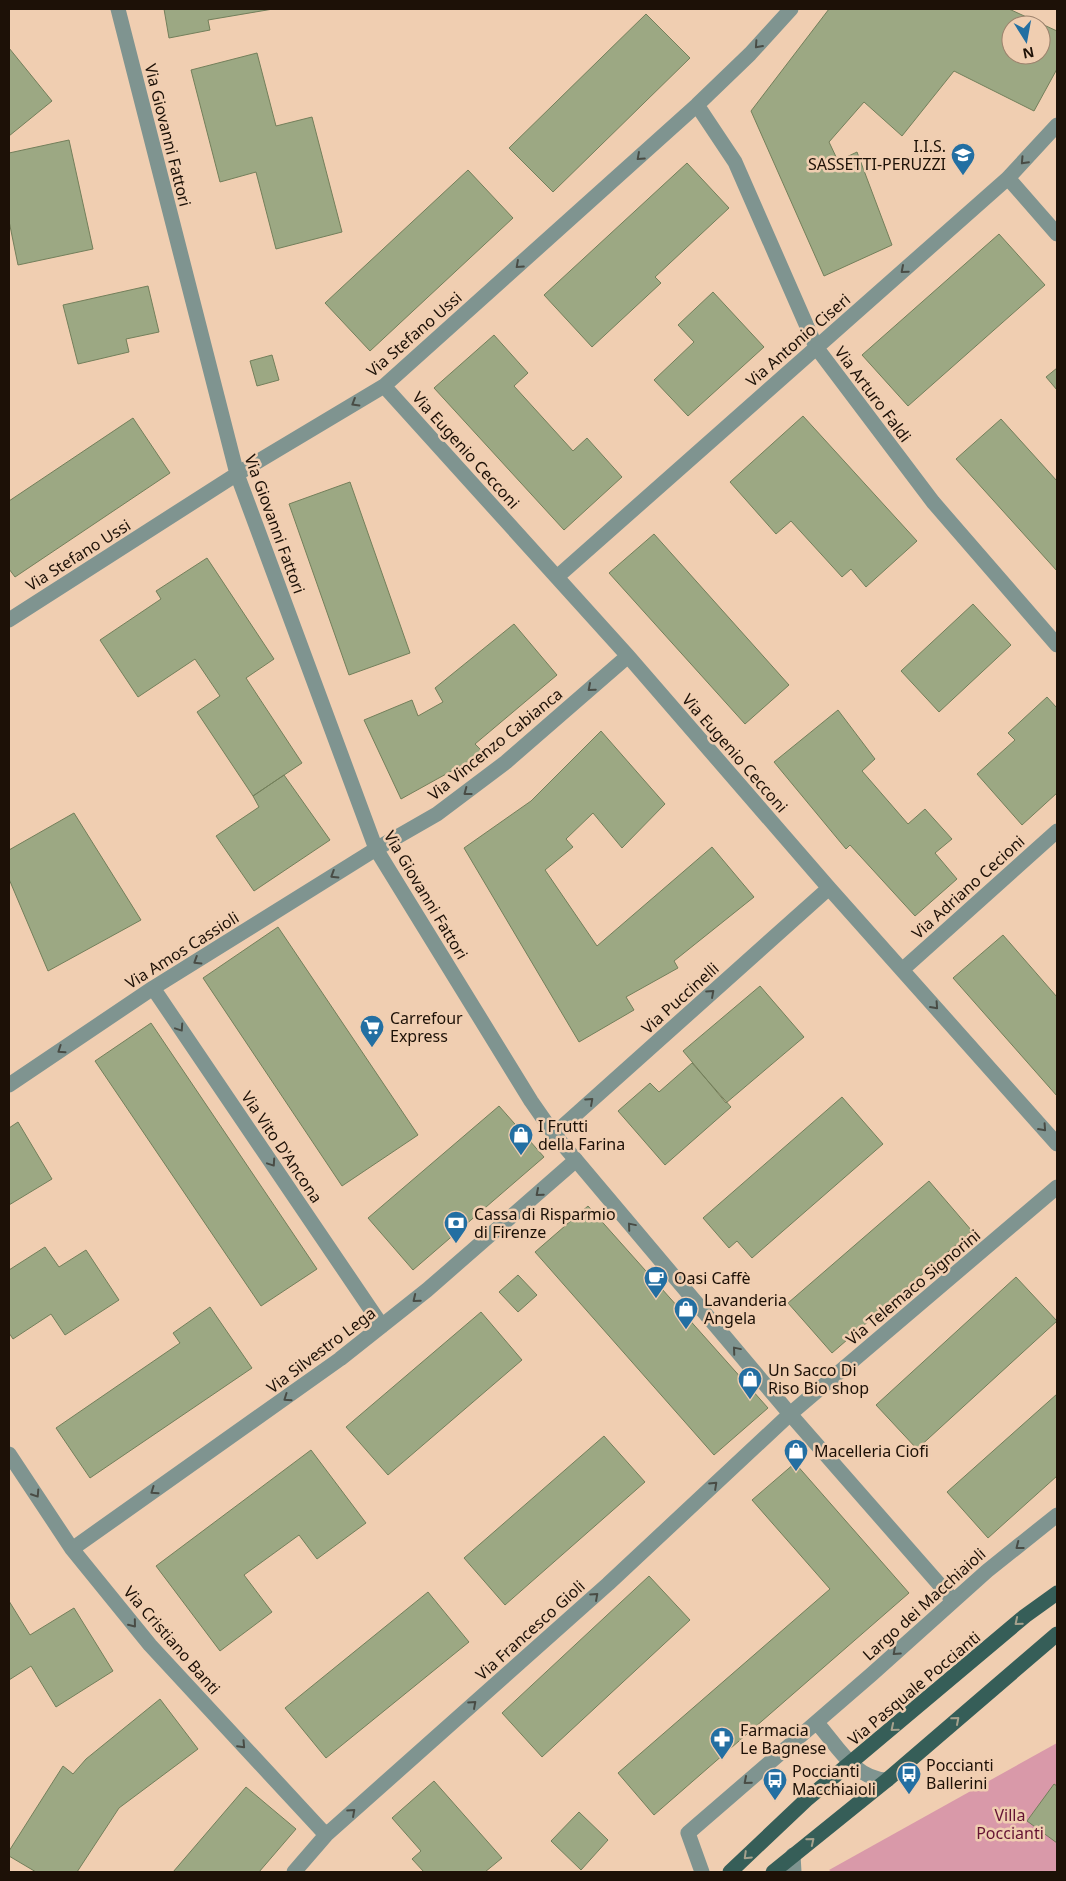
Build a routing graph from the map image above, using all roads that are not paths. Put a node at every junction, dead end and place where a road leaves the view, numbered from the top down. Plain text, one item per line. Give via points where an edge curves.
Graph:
1 (118, 9) edge
2 (791, 9) edge
3 (697, 105) junction
4 (1057, 126) edge
5 (1008, 178) junction
6 (1057, 234) edge
7 (816, 348) junction
8 (384, 386) junction
9 (236, 474) junction
10 (557, 577) junction
11 (9, 620) edge
12 (1057, 645) edge
13 (628, 656) junction
14 (1057, 831) edge
15 (376, 849) junction
16 (829, 888) junction
17 (902, 970) junction
18 (153, 988) junction
19 (9, 1085) edge
20 (554, 1134) junction
21 (1057, 1144) edge
22 (576, 1160) junction
23 (1057, 1187) edge
24 (382, 1326) junction
25 (790, 1414) junction
26 (9, 1454) edge
27 (1057, 1516) edge
28 (72, 1549) junction
29 (1057, 1593) edge
30 (953, 1600) junction
31 (1057, 1634) edge
32 (817, 1722) junction
33 (852, 1764) junction
34 (887, 1780) junction
35 (326, 1835) junction
36 (793, 1855) junction
37 (294, 1872) edge
38 (702, 1872) edge
39 (730, 1872) edge
40 (773, 1872) edge
41 (794, 1872) edge

1 - 9 street, Via Giovanni Fattori
2 -> 3 street, Via Stefano Ussi
3 - 7 street, Via Arturo Faldi via 735,162
3 -> 8 street, Via Stefano Ussi
4 -> 5 street, Via Antonio Ciseri
5 - 6 street
5 -> 7 street, Via Antonio Ciseri
7 - 10 street, Via Antonio Ciseri
7 - 12 street, Via Arturo Faldi via 933,502
8 -> 9 street, Via Stefano Ussi
8 - 10 street, Via Eugenio Cecconi
9 - 11 street, Via Stefano Ussi
9 - 15 street, Via Giovanni Fattori
10 - 13 street, Via Eugenio Cecconi
13 -> 15 street, Via Vincenzo Cabianca via 506,762 438,814
13 - 16 street, Via Eugenio Cecconi
14 - 17 street, Via Adriano Cecioni
15 -> 18 street, Via Amos Cassioli
15 - 20 street, Via Giovanni Fattori
16 - 17 street, Via Eugenio Cecconi
20 -> 16 street, Via Puccinelli
17 -> 21 street, Via Eugenio Cecconi
18 -> 19 street, Via Amos Cassioli
18 -> 24 street, Via Vito D'Ancona
20 - 22 street, Via Giovanni Fattori
22 -> 24 street, Via Silvestro Lega
25 -> 22 street, Via Giovanni Fattori
23 - 25 street, Via Telemaco Signorini
24 -> 28 street, Via Silvestro Lega via 296,1392
25 - 30 street, Via Giovanni Fattori
35 -> 25 street, Via Francesco Gioli via 608,1584
26 -> 28 street, Via Cristiano Banti
27 -> 30 street, Largo dei Macchiaioli
28 -> 35 street, Via Cristiano Banti via 150,1645
29 -> 33 main road, Via Pasquale Poccianti via 1025,1616
30 -> 32 street, Largo dei Macchiaioli
34 -> 31 main road
32 - 33 street
32 -> 38 street, Largo dei Macchiaioli via 688,1833
33 - 34 street via 868,1777
33 -> 39 main road, Via Pasquale Poccianti via 800,1805
36 -> 34 main road
35 - 37 street, Via Francesco Gioli
36 - 40 main road
36 - 41 street

